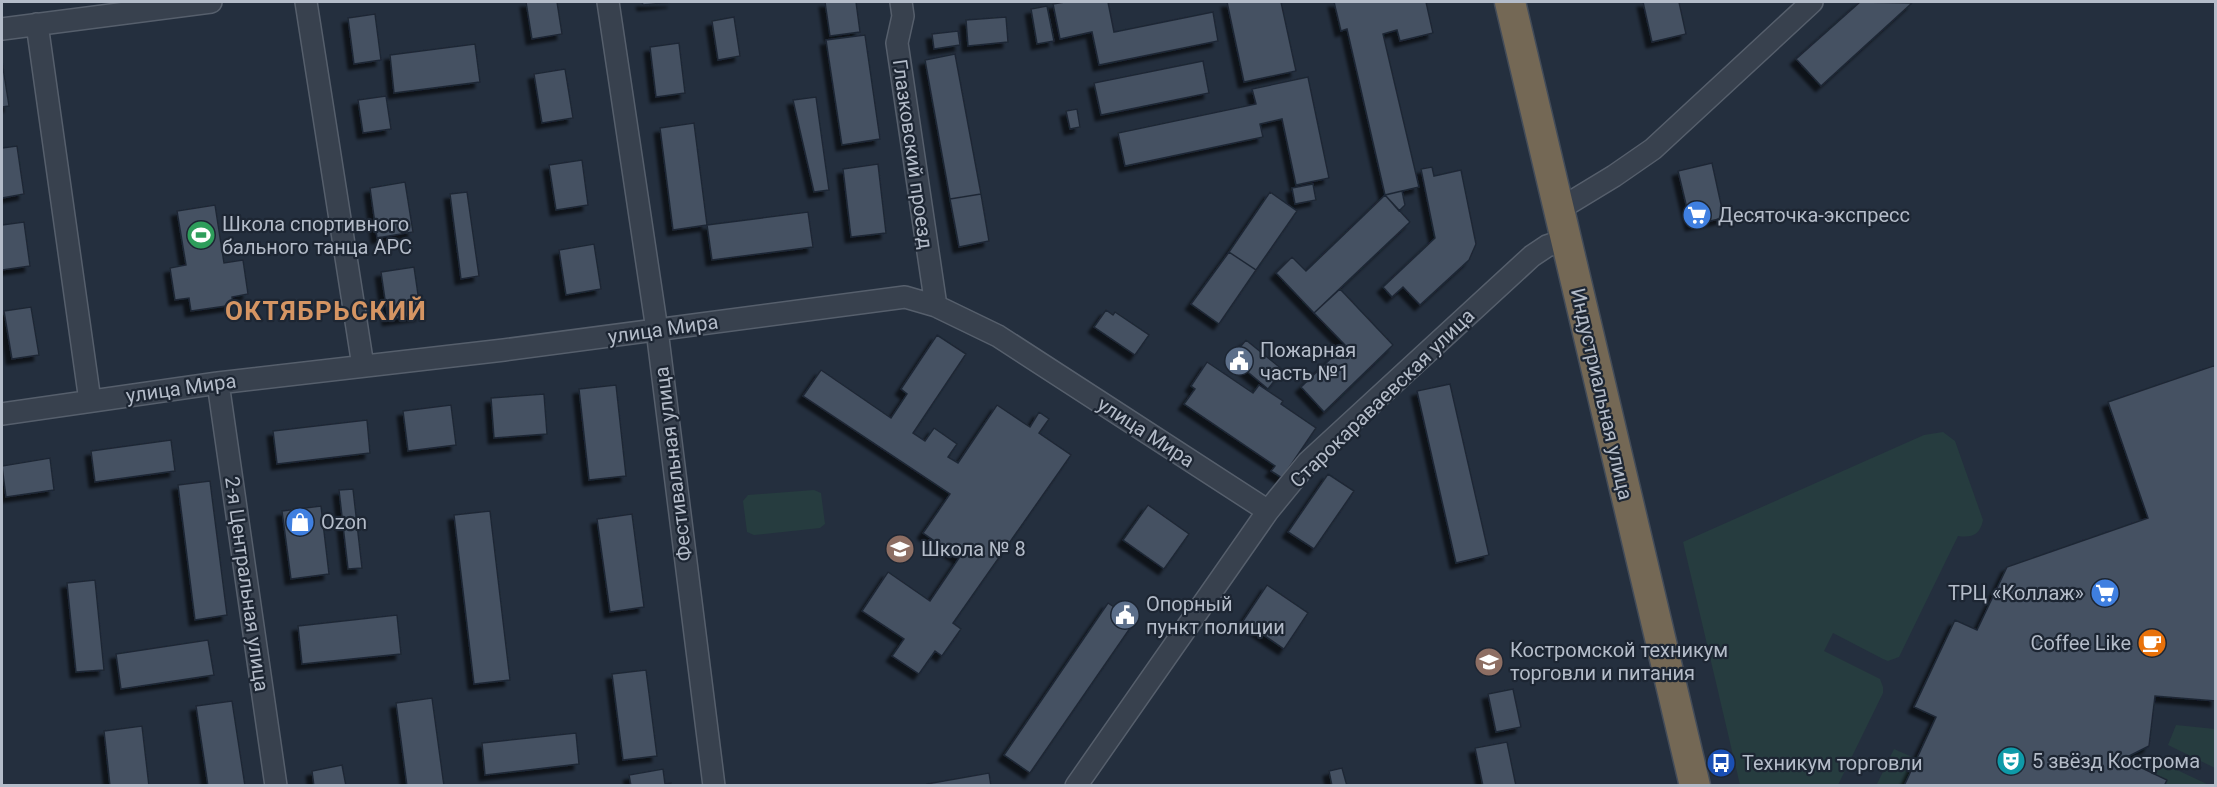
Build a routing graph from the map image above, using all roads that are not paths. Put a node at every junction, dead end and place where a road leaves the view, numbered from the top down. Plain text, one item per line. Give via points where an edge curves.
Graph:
1 (211, 2) edge
2 (306, 2) edge
3 (608, 2) edge
4 (901, 2) edge
5 (1510, 2) edge
6 (1812, 2) edge
7 (37, 24) junction
8 (2, 29) edge
9 (1558, 210) junction
10 (1565, 240) junction
11 (936, 306) junction
12 (657, 330) junction
13 (363, 366) junction
14 (218, 383) junction
15 (90, 401) junction
16 (2, 414) edge
17 (1268, 511) junction
18 (276, 786) edge
19 (714, 786) edge
20 (1076, 786) edge
21 (1695, 786) edge

1 - 7 street
2 - 13 street
3 - 12 street, Фестивальная улица
4 - 11 street, Глазковский проезд via 903,16 897,44
5 - 9 highway, Индустриальная улица
6 - 9 street via 1653,148
7 - 8 street
7 - 15 street
9 - 10 highway, Индустриальная улица
10 - 17 street, Старокараваевская улица via 1532,256 1308,462
10 - 21 highway, Индустриальная улица
11 - 12 street, улица Мира via 904,297
11 - 17 street, улица Мира via 998,336
12 - 13 street, улица Мира
12 - 19 street, Фестивальная улица
13 - 14 street, улица Мира
14 - 15 street, улица Мира
14 - 18 street, 2-я Центральная улица
15 - 16 street, улица Мира
17 - 20 street, Старокараваевская улица

